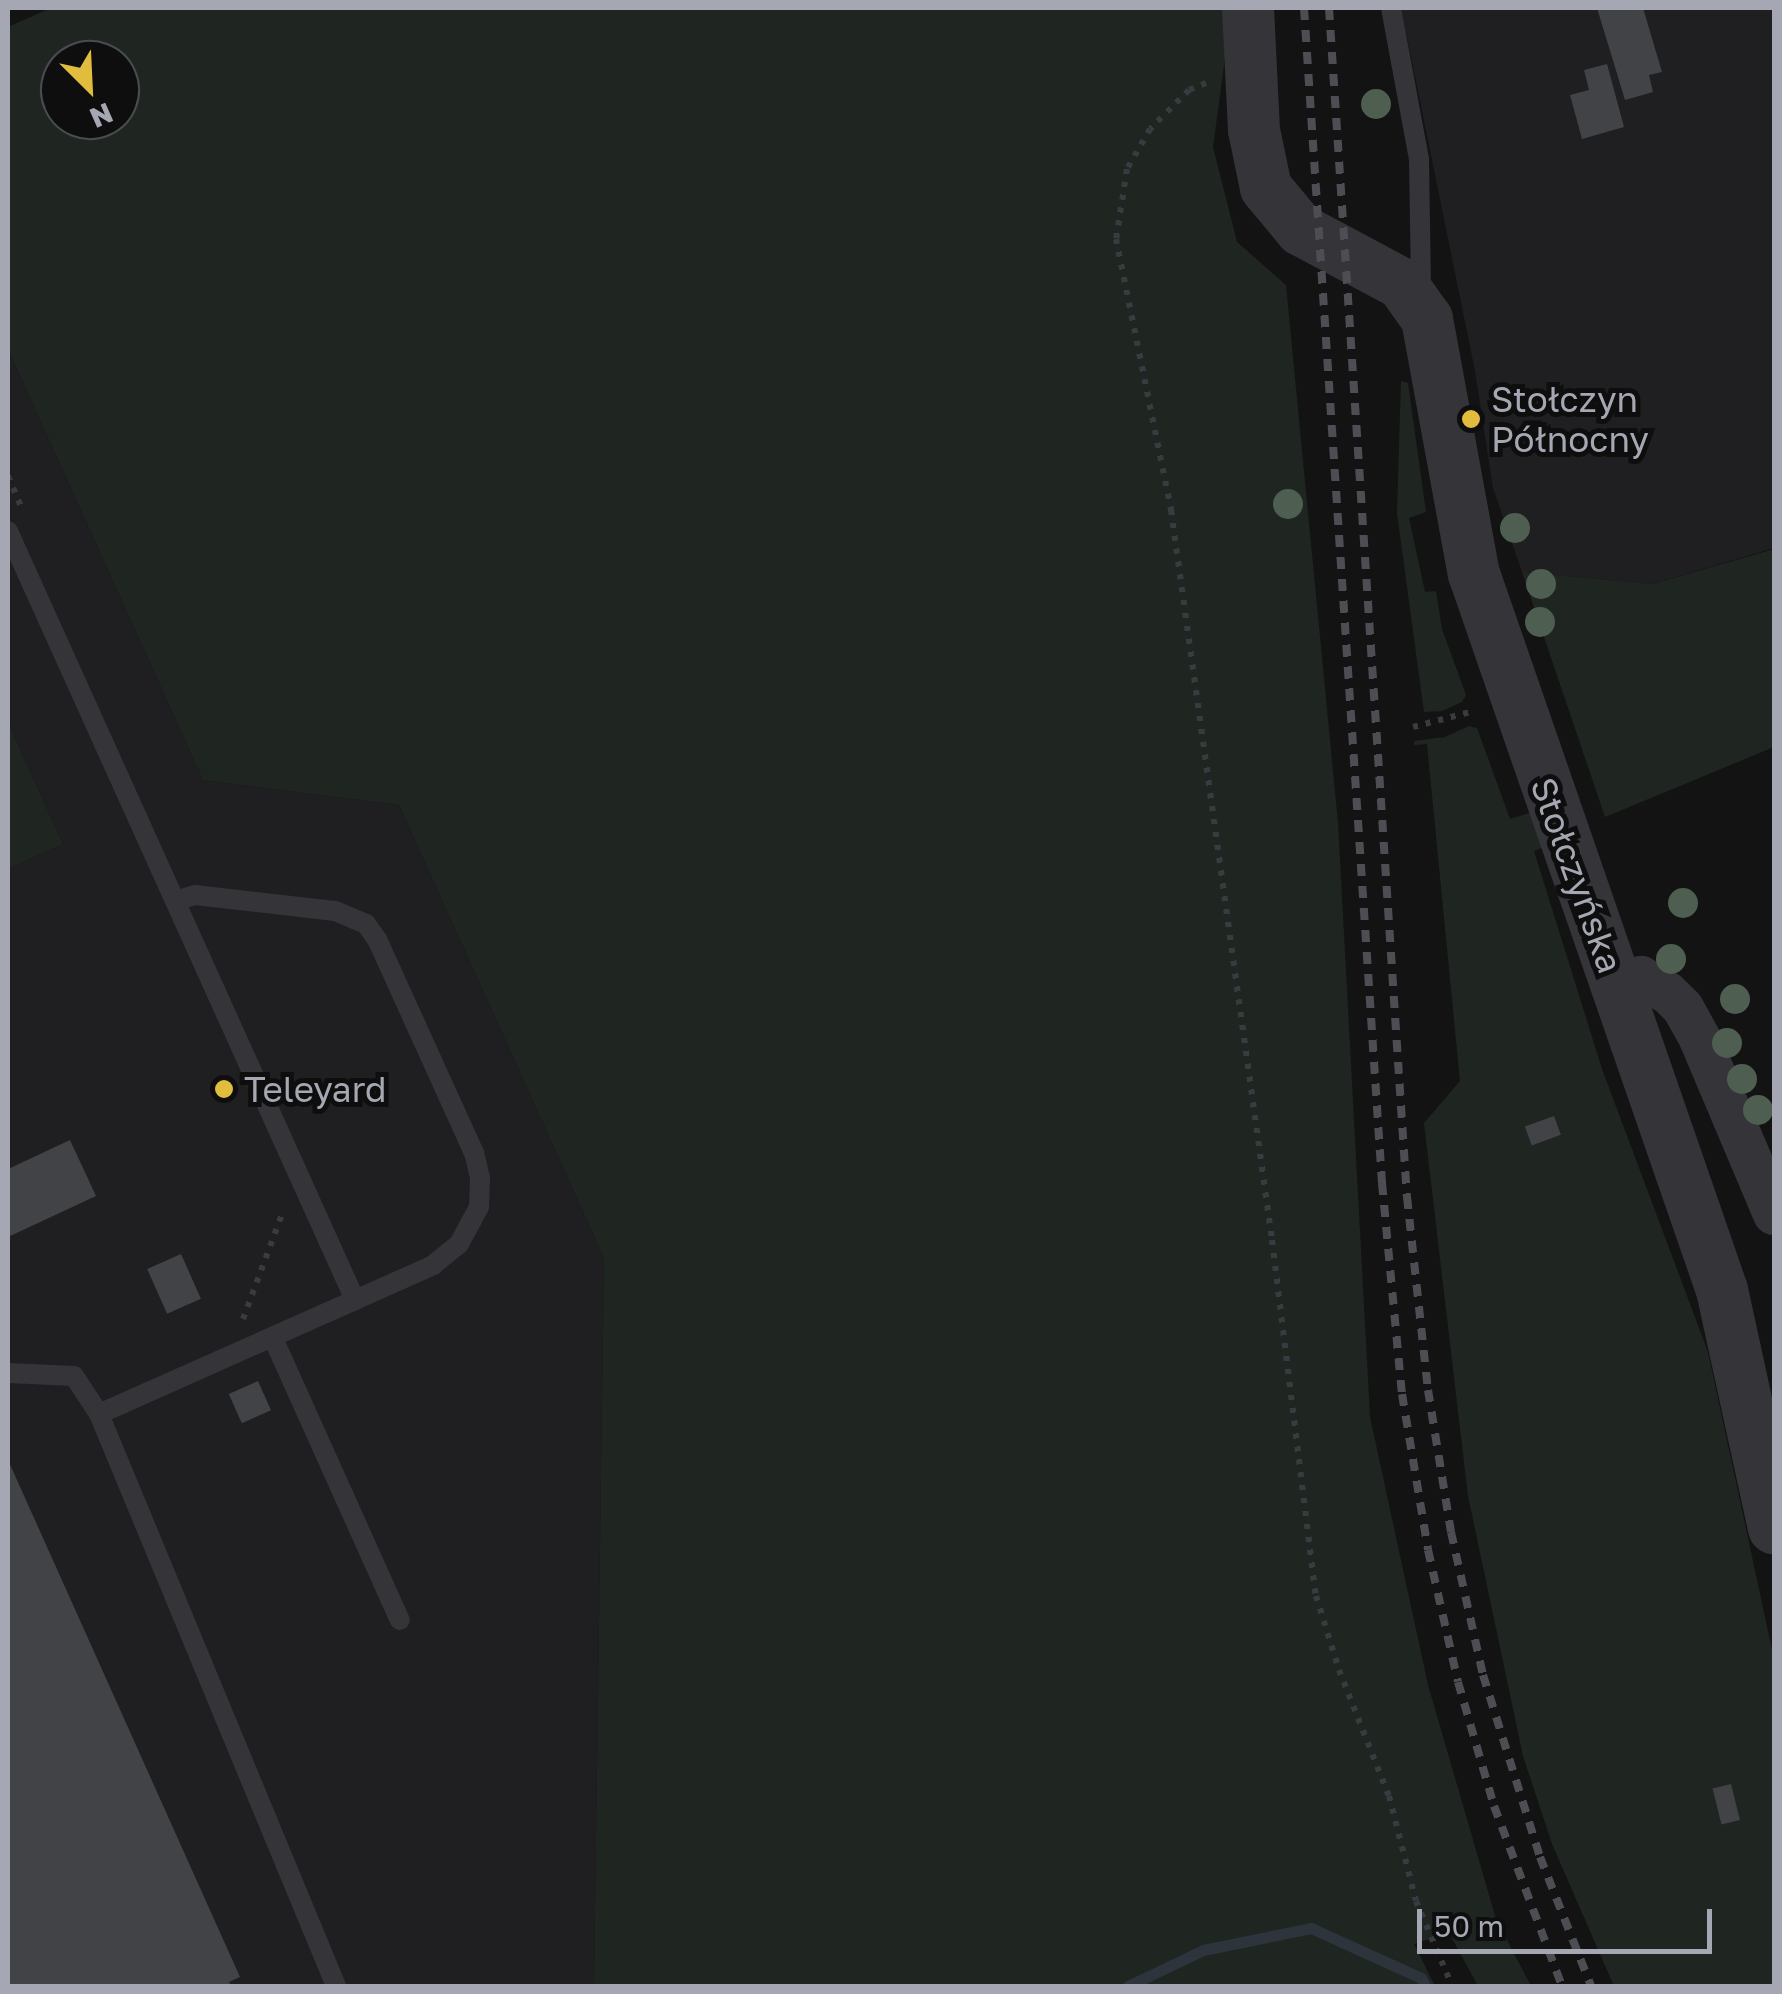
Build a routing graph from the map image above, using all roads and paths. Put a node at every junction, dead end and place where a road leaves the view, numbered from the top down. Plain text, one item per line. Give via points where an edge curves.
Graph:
1 (1248, 8) edge
2 (1390, 8) edge
3 (1250, 74) junction
4 (1422, 309) junction
5 (8, 531) edge
6 (1487, 706) dead end
7 (1412, 727) dead end
8 (175, 900) junction
9 (1616, 984) junction
10 (285, 1207) dead end
11 (1774, 1214) edge
12 (355, 1300) junction
13 (264, 1342) junction
14 (8, 1373) edge
15 (99, 1414) junction
16 (1774, 1528) edge
17 (400, 1620) dead end
18 (336, 1986) edge
19 (1452, 1986) edge

1 - 3 street
2 - 4 lane via 1419,159
3 - 4 street via 1266,188 1294,225 1402,284
3 - 19 path via 1221,76 1189,90 1150,130 1127,169 1116,239 1170,510 1316,1596 1389,1796 1416,1902
4 - 9 street, Stołczyńska via 1479,594
5 - 8 lane
6 - 7 path
8 - 12 lane
8 - 12 lane via 196,895 334,911 366,924 474,1153 479,1207 459,1244 433,1264
9 - 11 street via 1641,977 1682,1008
9 - 16 street, Stołczyńska via 1722,1290
10 - 13 path via 242,1321
12 - 13 lane
13 - 15 lane
13 - 17 lane
14 - 15 lane via 74,1376
15 - 18 lane

